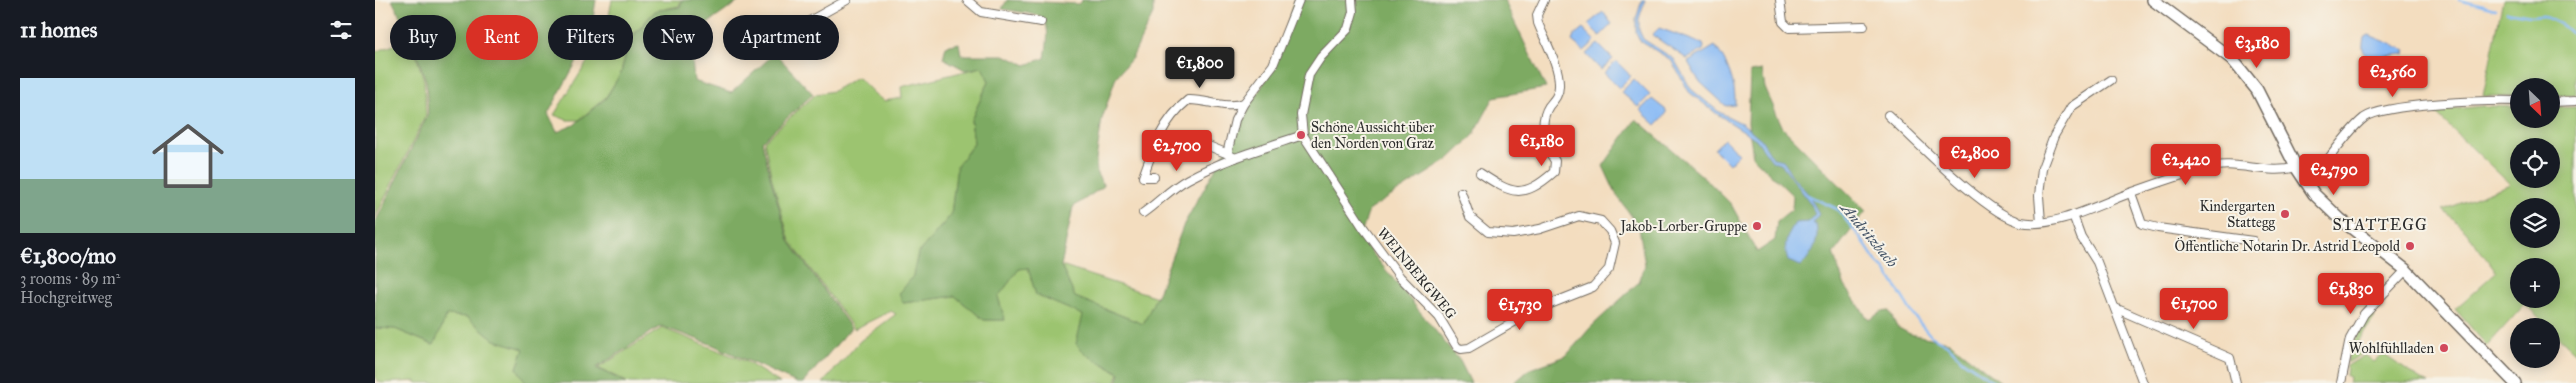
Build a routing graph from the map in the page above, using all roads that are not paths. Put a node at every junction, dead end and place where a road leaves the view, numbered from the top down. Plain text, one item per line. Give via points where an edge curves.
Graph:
1 (847, 0) edge
2 (967, 0) edge
3 (1299, 0) edge
4 (1352, 0) edge
5 (1544, 0) edge
6 (1780, 0) edge
7 (2153, 0) edge
8 (820, 15) edge
9 (1041, 22) dead end
10 (1864, 26) dead end
11 (2111, 80) dead end
12 (2510, 101) edge
13 (2576, 101) edge
14 (2560, 102) edge
15 (1244, 103) junction
16 (1888, 116) dead end
17 (1303, 135) junction
18 (1194, 140) dead end
19 (1231, 156) junction
20 (2296, 167) junction
21 (1480, 173) dead end
22 (1155, 177) dead end
23 (2307, 185) junction
24 (1461, 192) dead end
25 (2131, 193) junction
26 (1143, 213) dead end
27 (2073, 215) junction
28 (2041, 222) junction
29 (2253, 241) dead end
30 (2406, 270) junction
31 (2115, 308) junction
32 (2143, 383) edge
33 (2236, 383) edge
34 (2341, 383) edge
35 (2515, 383) edge

1 - 8 street
2 - 9 street via 981,12
3 - 15 street via 1273,65
4 - 17 street via 1353,12 1348,29 1309,75 1301,115
5 - 21 street via 1537,15 1538,23 1554,64 1559,88 1548,108 1544,126 1546,150 1555,161 1554,172 1527,190 1511,192
6 - 10 street via 1783,22 1789,28
7 - 20 main road via 2232,59 2257,90
11 - 28 street via 2071,107 2053,136 2042,168
12 - 23 street via 2473,101 2370,115 2356,126
13 - 14 street
15 - 19 street via 1235,120
15 - 22 street via 1226,105 1188,100 1168,121 1153,148 1143,177
16 - 28 street via 1993,208 2021,222
17 - 19 street
17 - 24 street, WEINBERGWEG via 1394,270 1439,317 1461,349 1469,348 1535,310 1593,287 1609,269 1615,244 1601,221 1579,216 1513,234 1488,232 1470,218
18 - 19 street
19 - 26 street via 1167,192
20 - 23 main road
20 - 25 street via 2284,171 2245,166 2208,167
23 - 30 main road via 2340,219
25 - 27 street
25 - 29 street via 2142,224
27 - 28 street
27 - 31 street via 2081,237 2097,262
30 - 34 street via 2364,314 2350,340
30 - 35 main road
31 - 32 street
31 - 33 street via 2230,358

